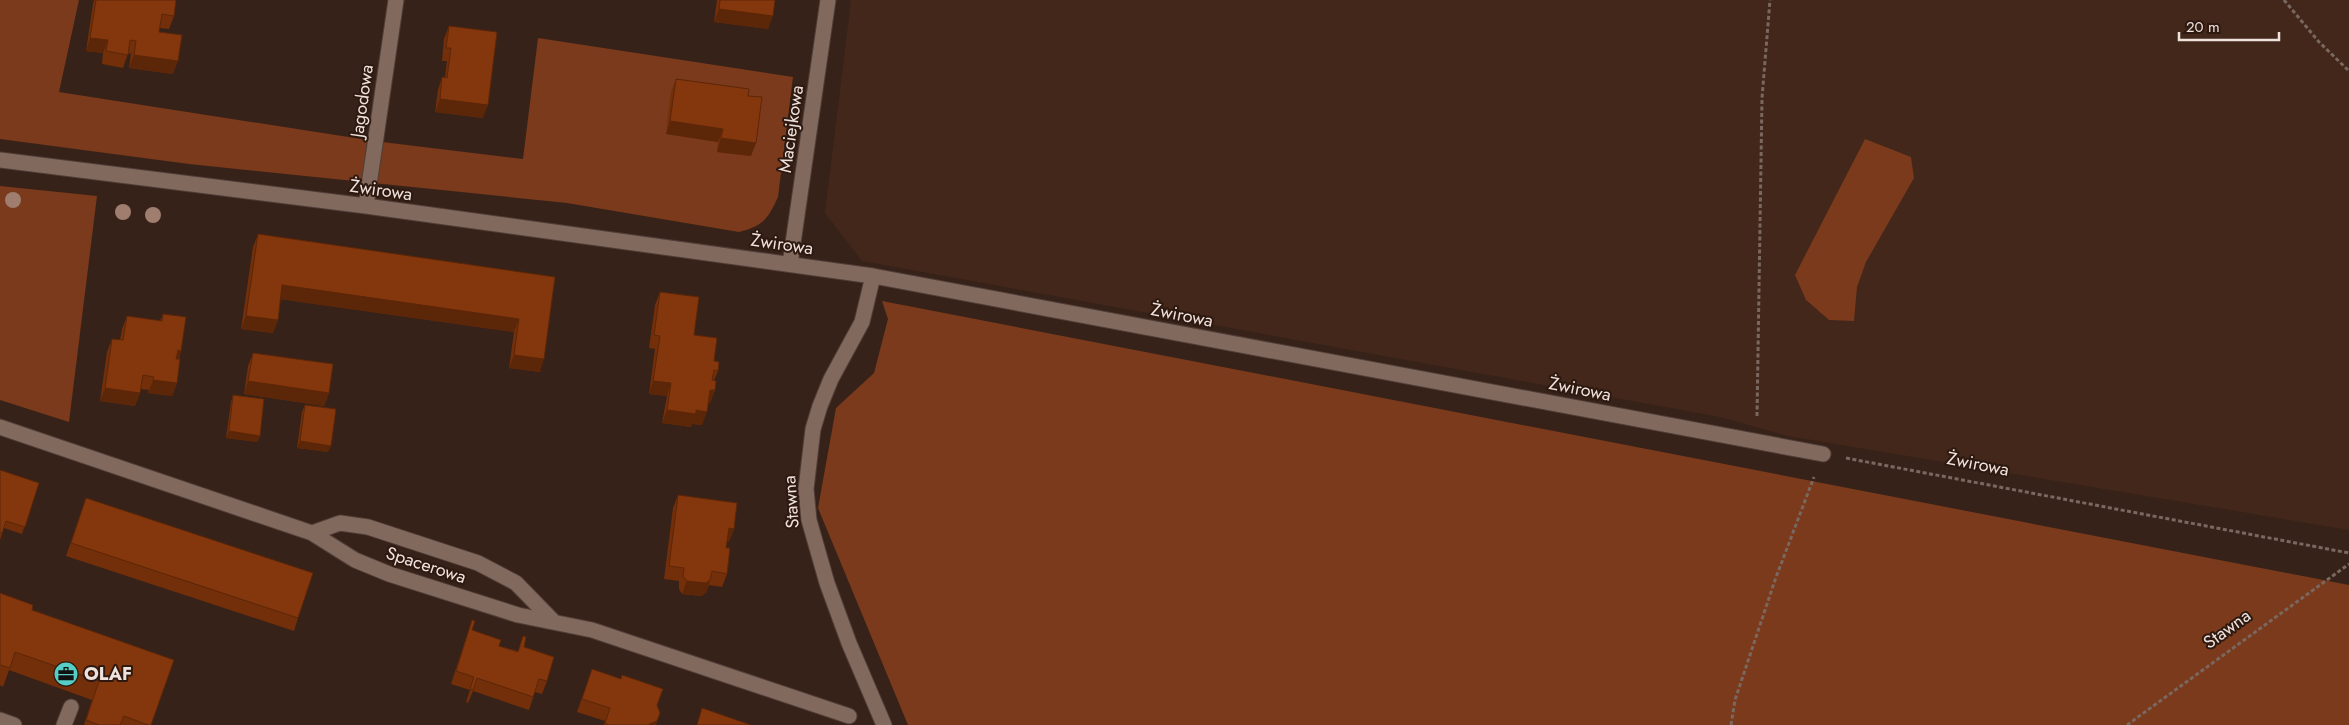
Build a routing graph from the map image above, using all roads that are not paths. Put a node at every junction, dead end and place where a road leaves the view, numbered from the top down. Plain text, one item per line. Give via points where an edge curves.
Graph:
1 (396, 0) edge
2 (828, 0) edge
3 (0, 160) edge
4 (366, 206) junction
5 (790, 264) junction
6 (873, 276) junction
7 (0, 427) edge
8 (1823, 454) road end
9 (312, 534) junction
10 (554, 622) junction
11 (71, 707) dead end
12 (849, 716) dead end
13 (0, 720) edge
14 (14, 725) edge
15 (64, 725) edge
16 (884, 725) edge

1 - 4 street, Jagodowa
2 - 5 street, Maciejkowa
3 - 4 street, Żwirowa
4 - 5 street, Żwirowa
5 - 6 street, Żwirowa
6 - 8 street, Żwirowa
6 - 16 street, Stawna via 862,322 820,406 813,429 806,489 809,520 827,583
7 - 9 street, Spacerowa
9 - 10 street, Spacerowa via 355,560 389,574 518,615
9 - 10 street via 340,524 368,527 478,562 516,583
10 - 12 street, Spacerowa via 592,630
11 - 15 street
13 - 14 street

